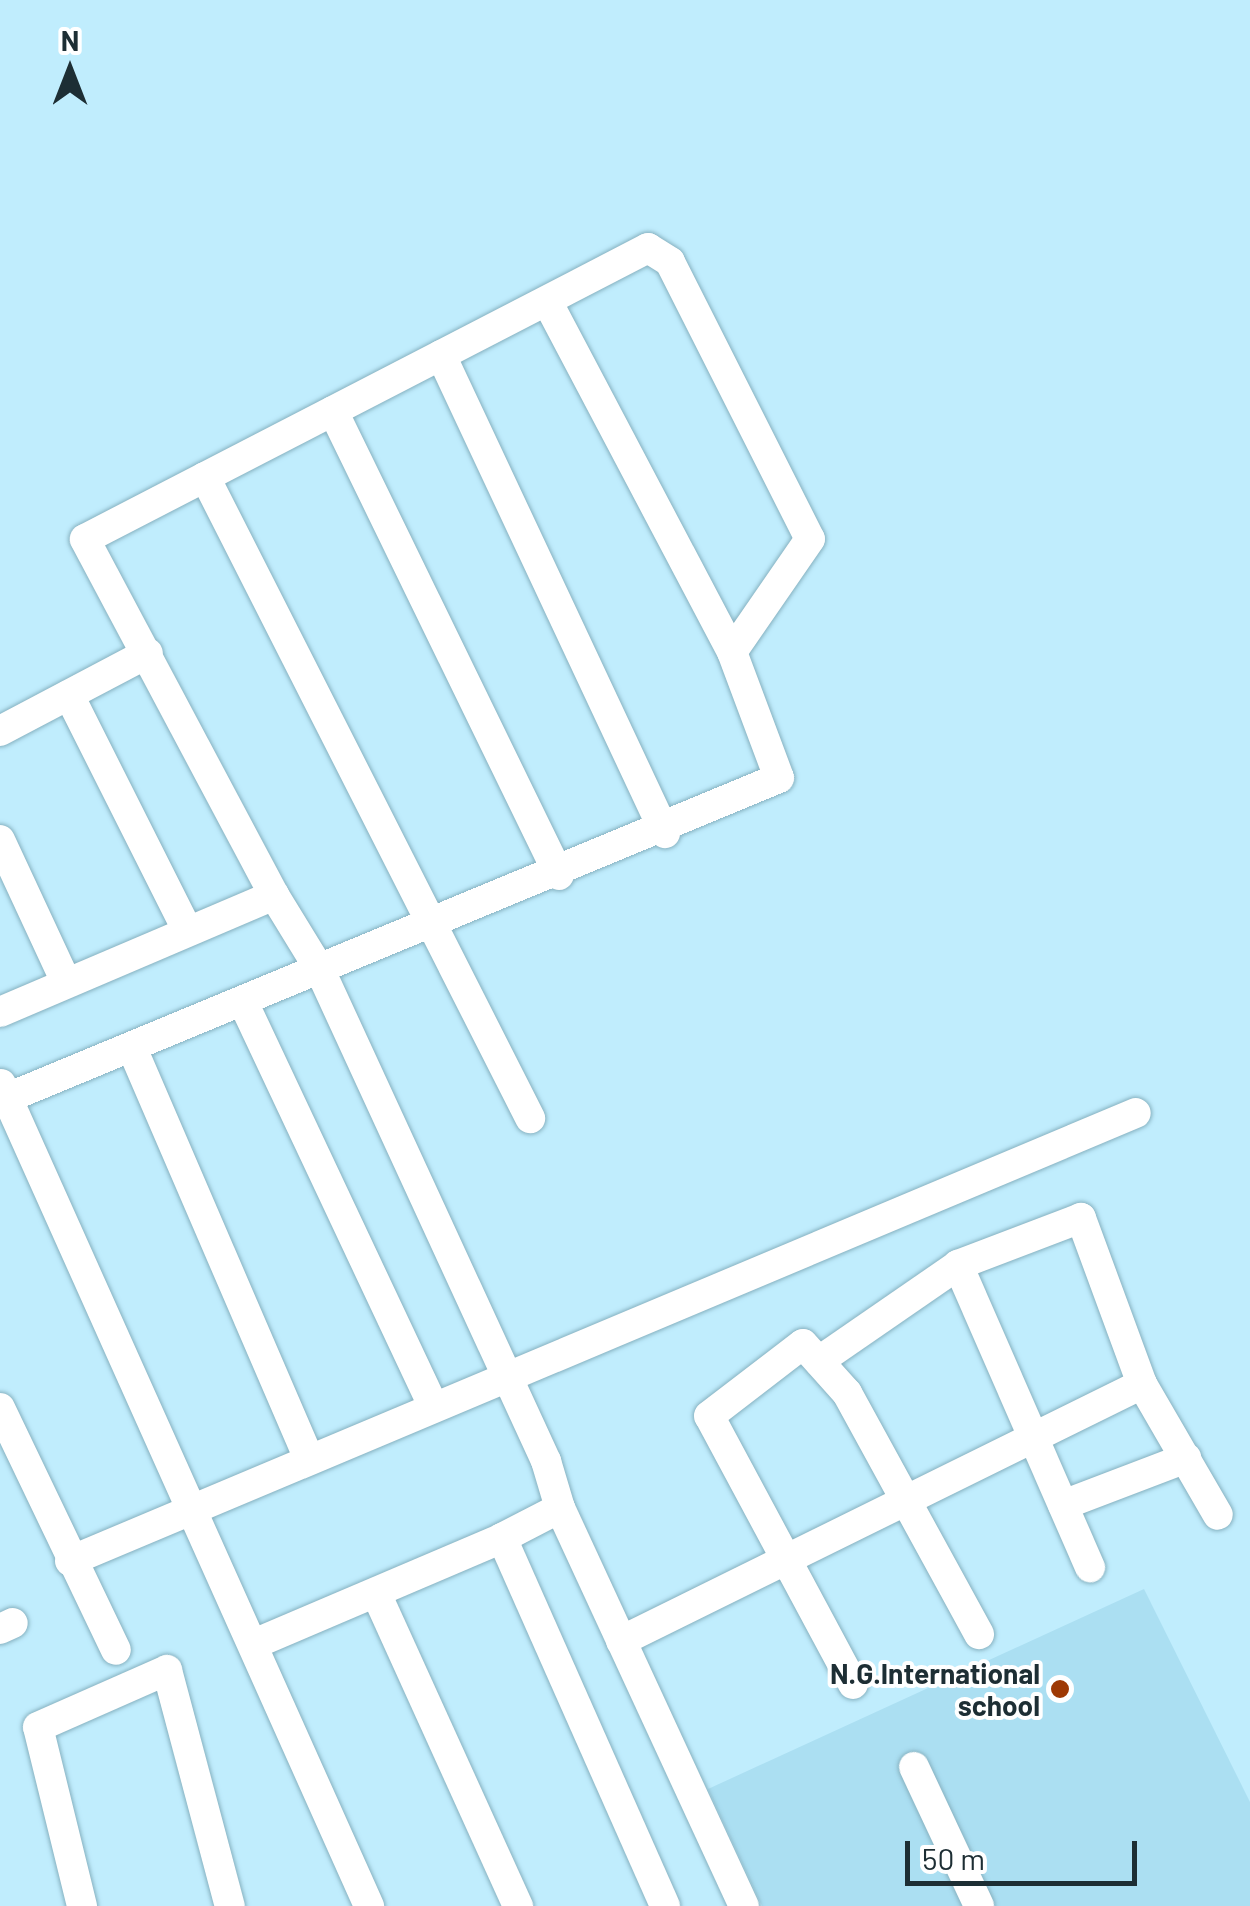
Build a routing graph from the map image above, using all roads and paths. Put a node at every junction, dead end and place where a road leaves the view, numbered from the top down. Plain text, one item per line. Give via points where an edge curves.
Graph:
1 (547, 301) junction
2 (441, 356) junction
3 (332, 411) junction
4 (205, 477) junction
5 (732, 652) junction
6 (148, 653) junction
7 (69, 695) junction
8 (0, 731) edge
9 (665, 833) junction
10 (0, 840) edge
11 (559, 875) junction
12 (274, 895) junction
13 (434, 924) junction
14 (186, 928) junction
15 (320, 970) junction
16 (65, 980) junction
17 (244, 1004) junction
18 (0, 1012) edge
19 (132, 1048) junction
20 (4, 1094) edge
21 (1136, 1113) dead end
22 (530, 1118) dead end
23 (958, 1265) junction
24 (819, 1361) junction
25 (509, 1376) junction
26 (1142, 1384) junction
27 (433, 1406) junction
28 (0, 1408) edge
29 (1034, 1439) junction
30 (308, 1456) junction
31 (1186, 1458) junction
32 (907, 1503) junction
33 (1063, 1505) junction
34 (189, 1507) junction
35 (560, 1508) junction
36 (1218, 1515) dead end
37 (502, 1538) junction
38 (786, 1559) junction
39 (70, 1561) junction
40 (1090, 1567) dead end
41 (376, 1593) junction
42 (978, 1634) dead end
43 (621, 1641) junction
44 (254, 1644) junction
45 (116, 1650) dead end
46 (853, 1684) dead end
47 (914, 1766) dead end
48 (663, 1905) edge
49 (82, 1906) edge
50 (230, 1906) edge
51 (369, 1906) edge
52 (518, 1906) edge
53 (744, 1906) edge
54 (979, 1906) edge

1 - 2 street
1 - 5 street
1 - 5 street via 648,248 670,262 810,539
2 - 3 street
2 - 9 street
3 - 4 street
3 - 11 street
4 - 6 street via 85,539
4 - 13 street
5 - 9 street via 779,778
6 - 7 street
6 - 12 street
7 - 8 street
7 - 14 street
9 - 11 street
10 - 16 street
11 - 13 street
12 - 14 street
12 - 15 street
13 - 15 street
13 - 22 street
14 - 16 street
15 - 17 street
15 - 25 street
16 - 18 street
17 - 19 street
17 - 27 street
19 - 20 street
19 - 30 street
20 - 34 street
21 - 25 street
23 - 24 street
23 - 26 street via 1081,1218
23 - 29 street
24 - 32 street via 847,1393
24 - 38 street via 803,1344 710,1416
25 - 27 street
25 - 35 street
26 - 29 street
26 - 31 street
27 - 30 street
28 - 39 street
29 - 32 street
29 - 33 street
30 - 34 street
31 - 33 street
31 - 36 street
32 - 38 street
32 - 42 street
33 - 40 street
34 - 39 street
34 - 44 street
35 - 37 street
35 - 43 street
37 - 41 street
37 - 48 street
38 - 43 street
38 - 46 street
39 - 45 street
41 - 44 street
41 - 52 street
43 - 53 street
44 - 51 street
47 - 54 street
49 - 50 street via 38,1728 168,1670

